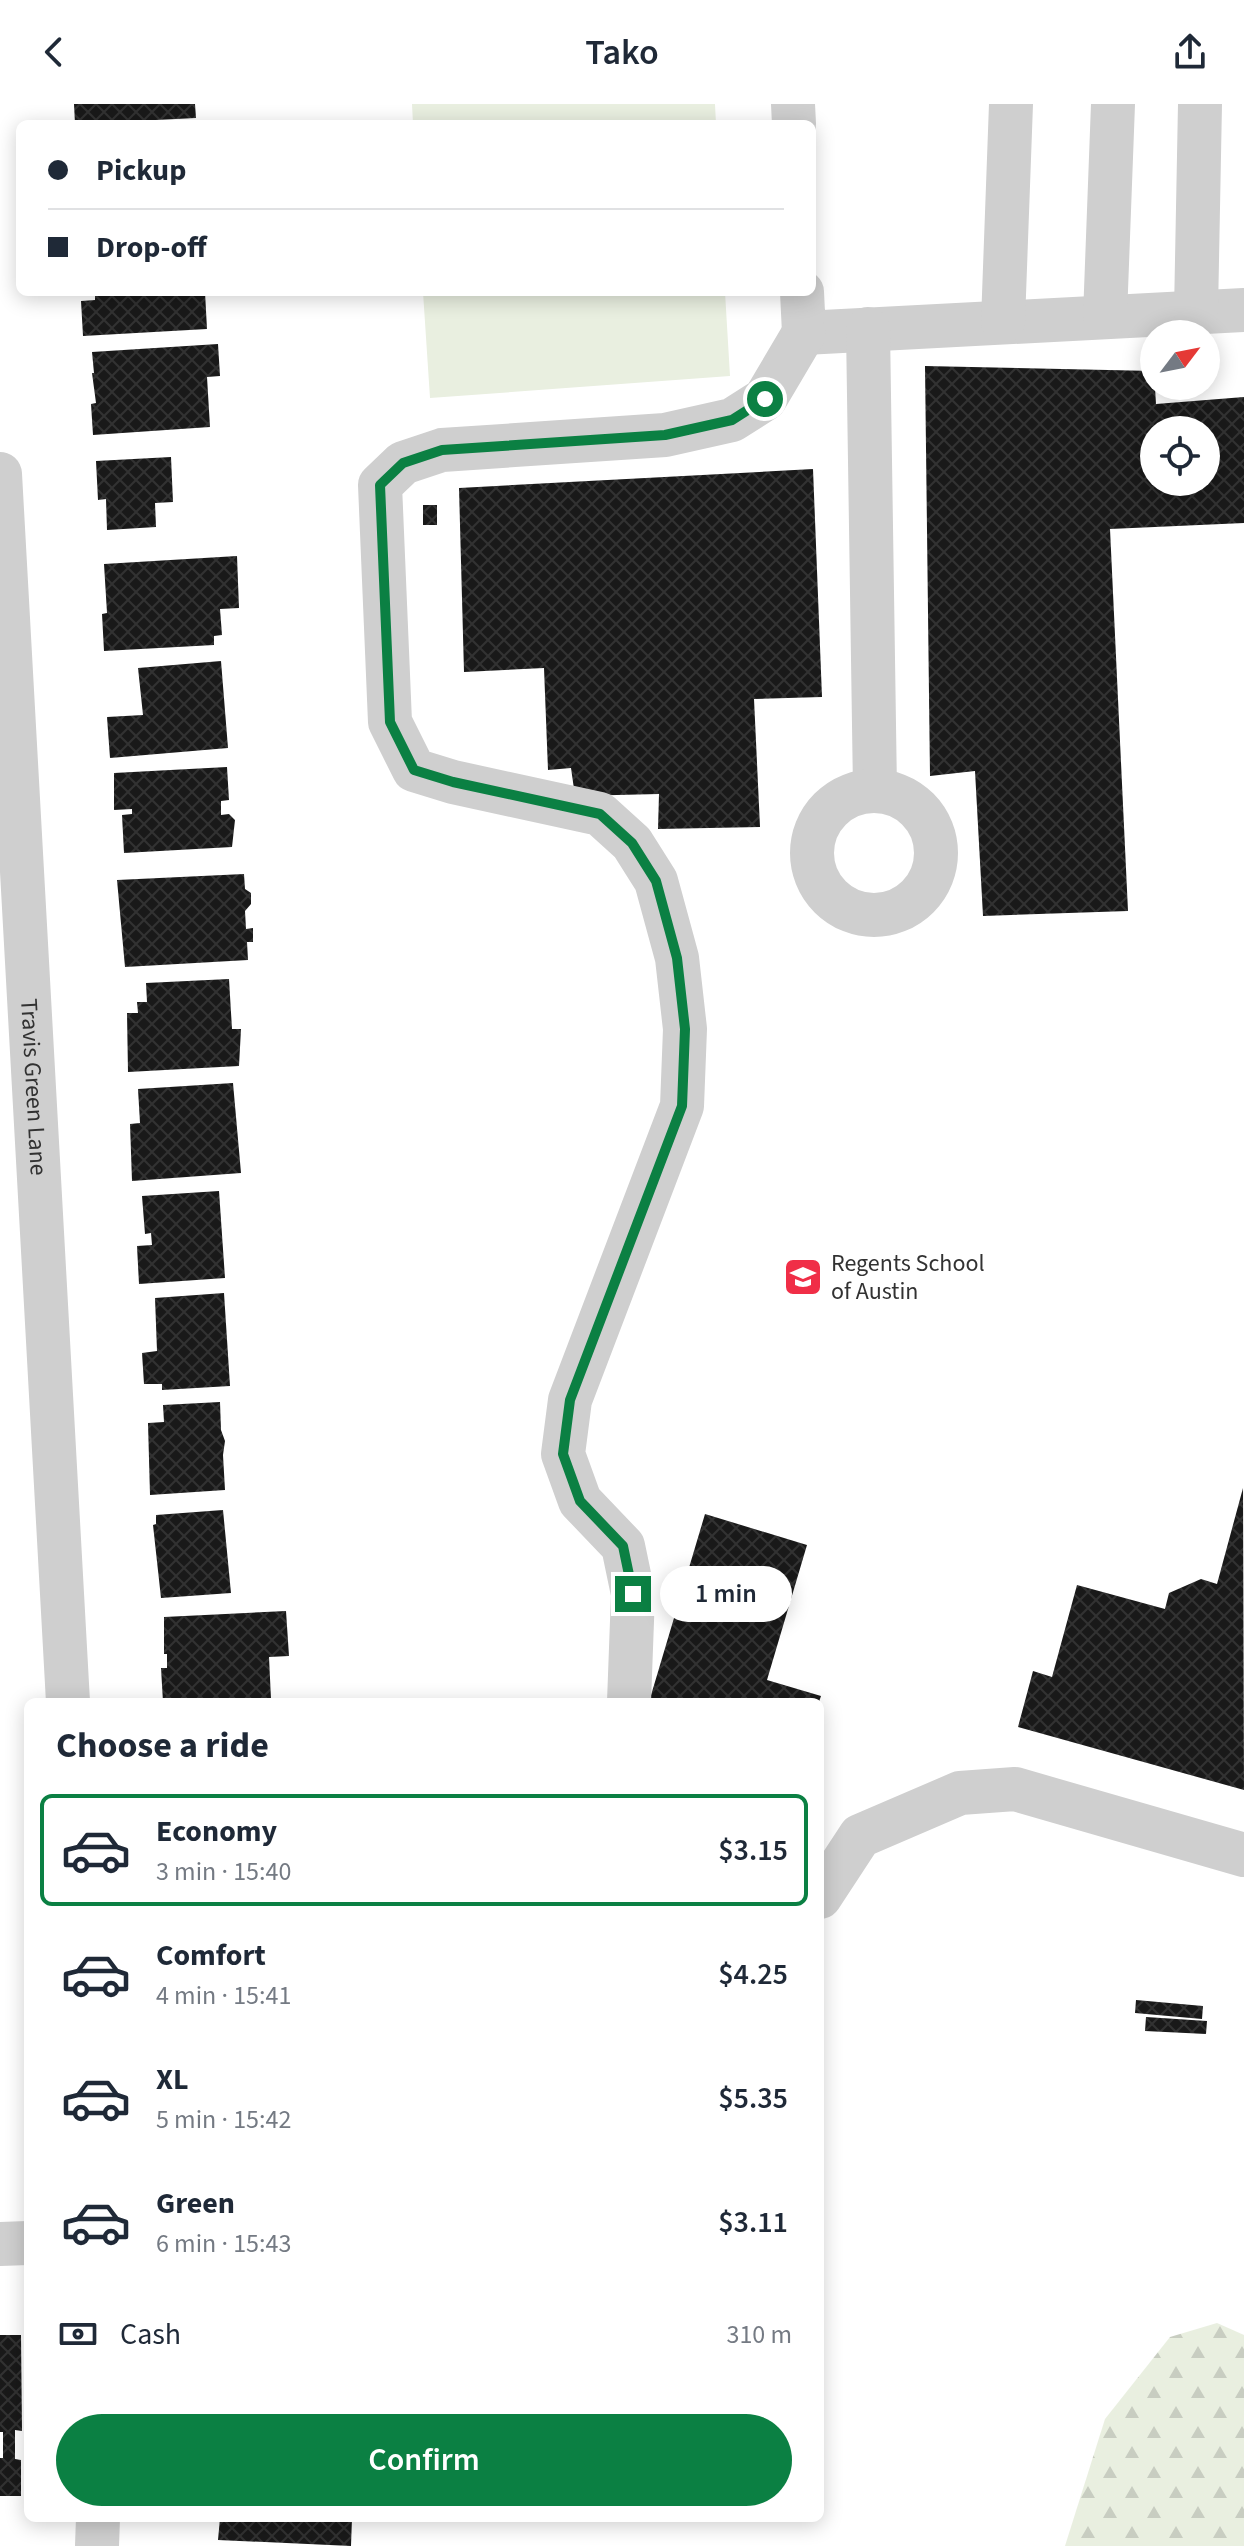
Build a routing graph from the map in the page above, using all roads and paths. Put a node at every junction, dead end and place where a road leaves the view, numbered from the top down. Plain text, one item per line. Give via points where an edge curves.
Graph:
1 (1011, 104) edge
2 (1113, 104) edge
3 (1200, 104) edge
4 (1244, 310) edge
5 (803, 312) edge
6 (1196, 312) junction
7 (1105, 317) junction
8 (1003, 322) junction
9 (868, 329) junction
10 (0, 474) edge
11 (875, 790) dead end
12 (10, 818) edge
13 (68, 1698) edge
14 (629, 1698) edge
15 (1244, 1855) edge
16 (824, 1891) edge
17 (24, 2243) edge
18 (0, 2244) edge
19 (98, 2522) edge
20 (97, 2546) edge

1 - 8 street
2 - 7 street
3 - 6 street
4 - 6 street
5 - 9 street
5 - 14 street via 765,399 732,420 665,435 442,450 403,463 380,485 390,722 414,770 600,814 632,843 656,881 677,958 685,1029 682,1106 570,1400 563,1454 580,1501 623,1546 633,1594
6 - 7 street
7 - 8 street
8 - 9 street
9 - 11 street
10 - 12 street, Travis Green Lane
12 - 13 street, Travis Green Lane
15 - 16 street via 1015,1789 960,1793 860,1836
17 - 18 street
19 - 20 street

